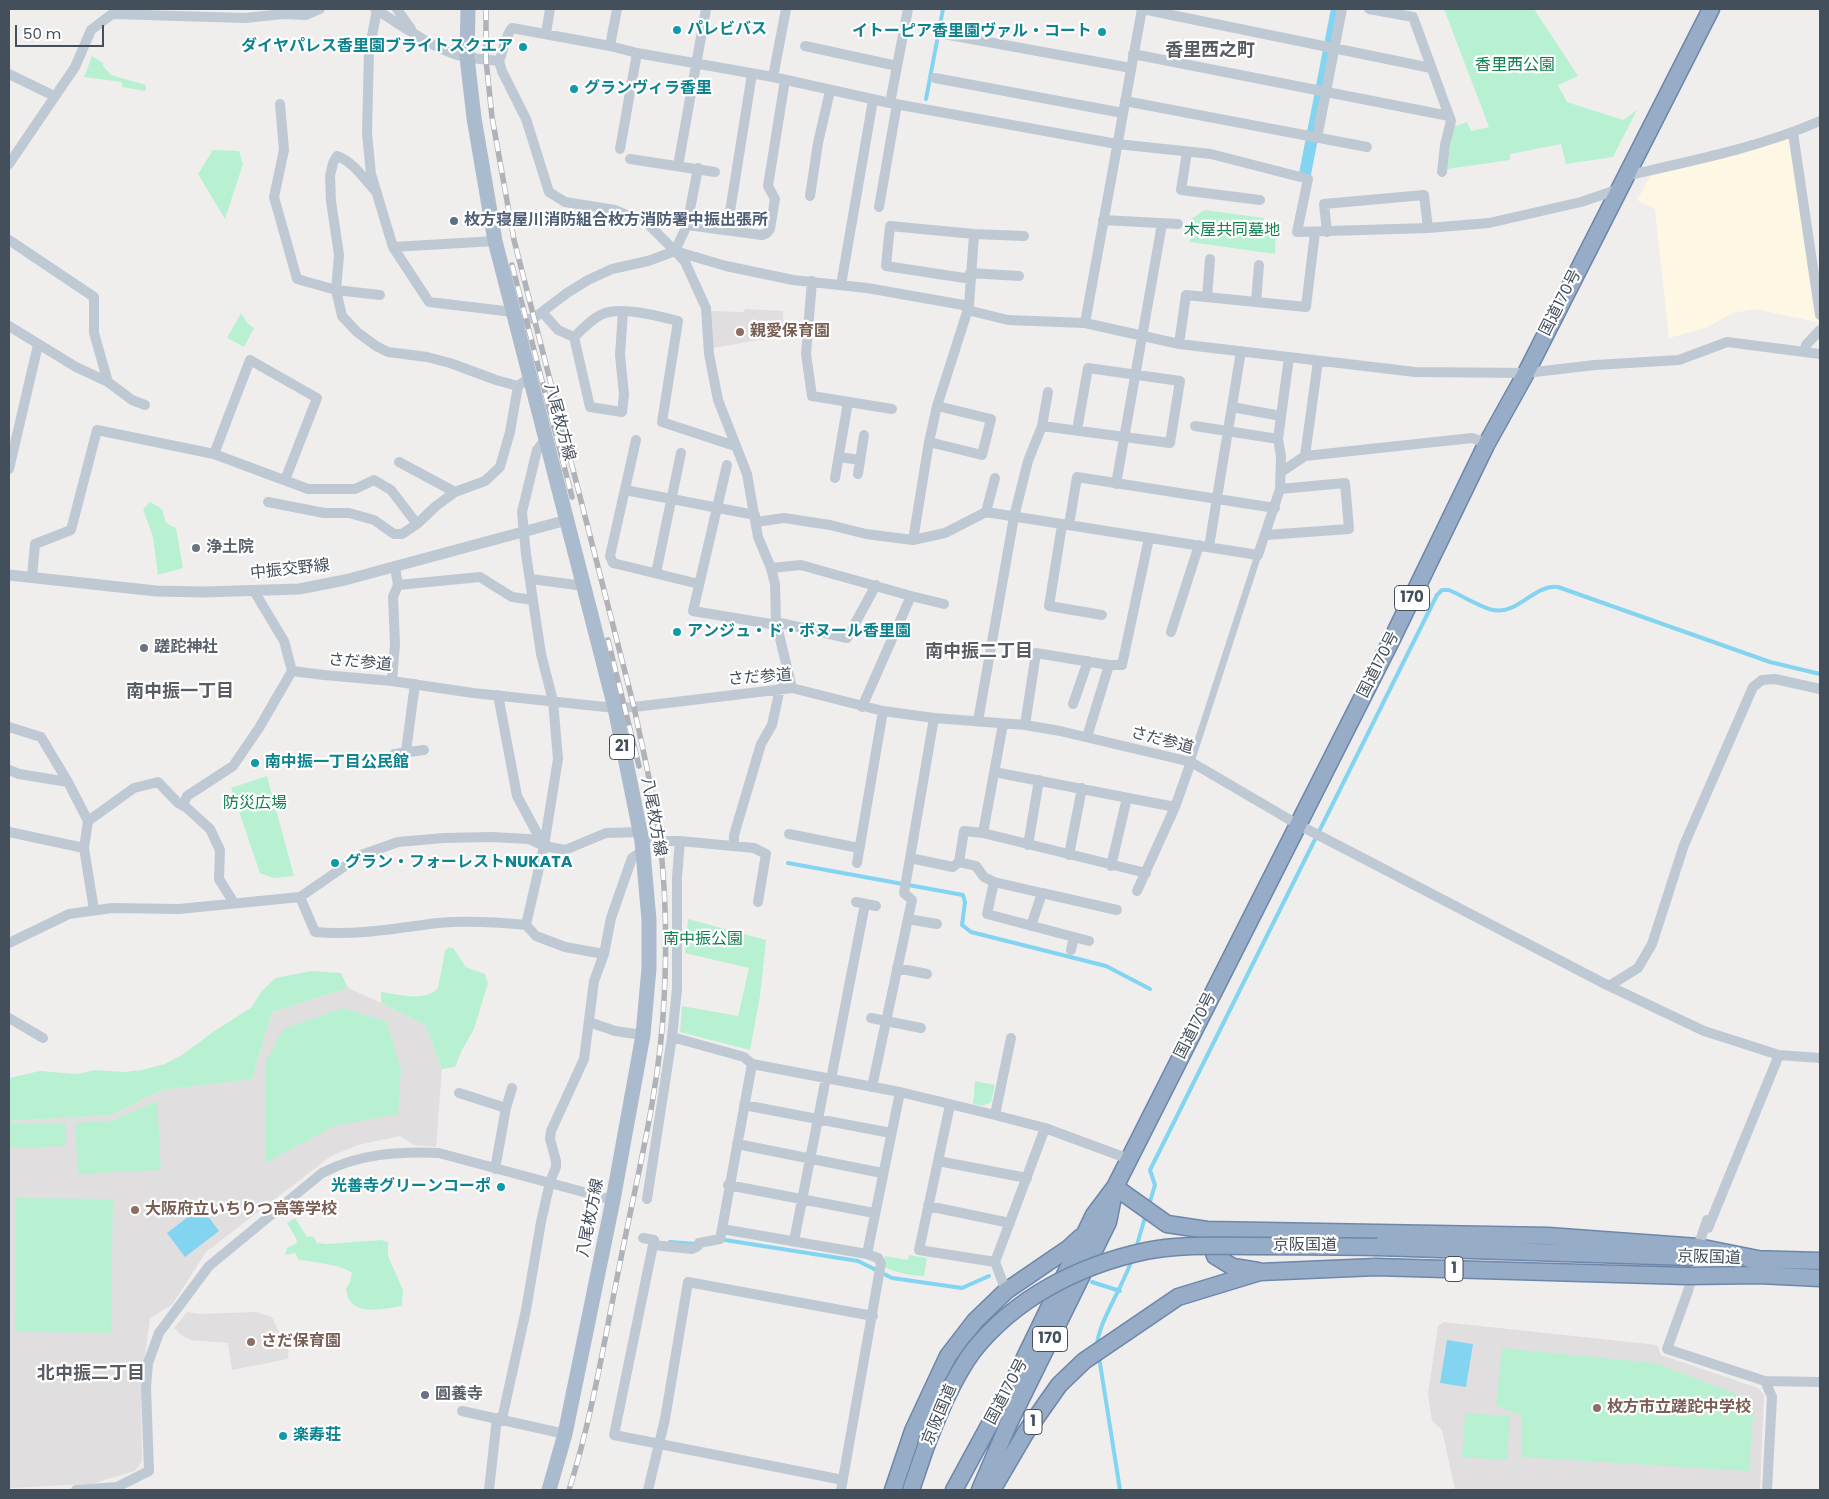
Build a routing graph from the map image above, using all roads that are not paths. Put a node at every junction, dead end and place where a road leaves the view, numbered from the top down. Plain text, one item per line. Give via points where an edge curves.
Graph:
1 (320, 9) edge
2 (376, 9) edge
3 (397, 9) edge
4 (468, 9) edge
5 (550, 9) edge
6 (617, 9) edge
7 (706, 9) edge
8 (786, 9) edge
9 (908, 9) edge
10 (1142, 9) edge
11 (1342, 9) edge
12 (1369, 9) edge
13 (1711, 9) edge
14 (413, 32) junction
15 (546, 33) junction
16 (944, 34) dead end
17 (610, 46) junction
18 (805, 46) dead end
19 (1335, 48) junction
20 (637, 53) junction
21 (1133, 54) junction
22 (467, 57) junction
23 (499, 61) junction
24 (696, 63) junction
25 (897, 66) junction
26 (1130, 68) junction
27 (1431, 68) junction
28 (9, 74) edge
29 (752, 74) junction
30 (773, 78) junction
31 (935, 78) dead end
32 (785, 80) junction
33 (830, 91) junction
34 (1327, 92) junction
35 (54, 96) junction
36 (873, 100) junction
37 (1125, 101) junction
38 (280, 104) dead end
39 (893, 104) junction
40 (1123, 113) junction
41 (1449, 116) junction
42 (1820, 121) edge
43 (1793, 132) junction
44 (1318, 138) junction
45 (1117, 144) junction
46 (1367, 147) dead end
47 (620, 148) dead end
48 (1187, 152) junction
49 (630, 159) dead end
50 (9, 164) edge
51 (678, 166) junction
52 (698, 168) junction
53 (716, 172) dead end
54 (1442, 172) dead end
55 (1622, 183) junction
56 (377, 193) junction
57 (810, 196) dead end
58 (1260, 200) dead end
59 (879, 206) dead end
60 (1104, 220) junction
61 (1162, 224) junction
62 (1178, 224) dead end
63 (687, 225) junction
64 (1428, 228) junction
65 (727, 230) junction
66 (1316, 232) junction
67 (1327, 232) junction
68 (974, 234) junction
69 (1024, 236) dead end
70 (9, 240) edge
71 (495, 242) junction
72 (393, 247) junction
73 (675, 251) junction
74 (1210, 259) dead end
75 (1259, 265) dead end
76 (970, 276) junction
77 (1019, 276) dead end
78 (812, 282) junction
79 (841, 285) junction
80 (336, 290) junction
81 (380, 295) dead end
82 (1207, 297) junction
83 (1256, 302) junction
84 (968, 308) junction
85 (623, 311) junction
86 (1820, 314) edge
87 (539, 316) junction
88 (514, 317) junction
89 (1085, 323) junction
90 (9, 326) edge
91 (1820, 330) edge
92 (574, 337) junction
93 (1142, 337) junction
94 (1179, 344) junction
95 (38, 345) junction
96 (1240, 351) junction
97 (1804, 351) junction
98 (1820, 354) edge
99 (1289, 357) junction
100 (1318, 361) junction
101 (1526, 373) junction
102 (1135, 375) junction
103 (108, 382) junction
104 (524, 382) junction
105 (1048, 392) dead end
106 (848, 402) junction
107 (145, 405) dead end
108 (937, 406) junction
109 (1232, 407) junction
110 (892, 409) dead end
111 (1281, 416) junction
112 (1042, 426) junction
113 (1195, 426) dead end
114 (1077, 430) junction
115 (1228, 431) junction
116 (864, 435) dead end
117 (1124, 436) junction
118 (1278, 439) junction
119 (546, 440) junction
120 (636, 440) dead end
121 (929, 442) junction
122 (1488, 443) junction
123 (735, 446) junction
124 (681, 453) dead end
125 (214, 454) junction
126 (1305, 456) junction
127 (839, 457) junction
128 (860, 460) junction
129 (398, 462) dead end
130 (727, 465) dead end
131 (9, 469) edge
132 (1281, 472) junction
133 (858, 474) dead end
134 (835, 478) dead end
135 (995, 478) dead end
136 (285, 480) junction
137 (1116, 484) junction
138 (1280, 489) junction
139 (625, 490) junction
140 (455, 492) junction
141 (671, 499) junction
142 (1218, 499) junction
143 (268, 502) dead end
144 (717, 508) junction
145 (1275, 508) junction
146 (986, 512) junction
147 (1014, 517) junction
148 (756, 518) junction
149 (567, 520) junction
150 (417, 524) junction
151 (1065, 525) junction
152 (524, 533) junction
153 (1266, 535) junction
154 (1149, 538) junction
155 (913, 540) junction
156 (1204, 546) junction
157 (1258, 555) junction
158 (395, 567) junction
159 (771, 568) junction
160 (656, 573) junction
161 (9, 575) edge
162 (32, 577) junction
163 (530, 579) junction
164 (699, 584) junction
165 (398, 585) junction
166 (876, 585) junction
167 (584, 586) junction
168 (254, 590) junction
169 (911, 596) junction
170 (533, 600) junction
171 (944, 604) dead end
172 (1102, 615) dead end
173 (776, 623) junction
174 (1171, 632) dead end
175 (1088, 661) junction
176 (1110, 665) junction
177 (292, 671) junction
178 (392, 681) junction
179 (416, 684) junction
180 (780, 688) junction
181 (792, 688) junction
182 (1820, 689) edge
183 (498, 695) junction
184 (552, 696) junction
185 (1073, 704) dead end
186 (862, 707) junction
187 (614, 708) junction
188 (883, 711) junction
189 (934, 718) junction
190 (978, 721) junction
191 (1003, 724) junction
192 (1025, 726) junction
193 (9, 728) edge
194 (1087, 737) junction
195 (424, 750) dead end
196 (406, 751) junction
197 (394, 754) dead end
198 (1191, 762) junction
199 (9, 770) edge
200 (994, 772) junction
201 (1038, 780) junction
202 (68, 782) junction
203 (1082, 788) junction
204 (1128, 798) junction
205 (183, 805) junction
206 (1174, 807) junction
207 (88, 821) junction
208 (1297, 824) junction
209 (9, 832) edge
210 (983, 833) junction
211 (789, 834) dead end
212 (680, 840) junction
213 (642, 841) junction
214 (1028, 845) junction
215 (544, 846) junction
216 (734, 846) junction
217 (84, 848) junction
218 (859, 848) junction
219 (1069, 855) junction
220 (910, 858) junction
221 (959, 862) junction
222 (857, 863) dead end
223 (1111, 866) junction
224 (1146, 873) junction
225 (994, 882) junction
226 (1137, 891) dead end
227 (1042, 893) junction
228 (300, 897) junction
229 (758, 902) dead end
230 (234, 903) junction
231 (876, 906) dead end
232 (94, 910) junction
233 (1117, 910) dead end
234 (908, 919) junction
235 (937, 924) dead end
236 (526, 926) junction
237 (1031, 926) junction
238 (1074, 937) junction
239 (1089, 941) dead end
240 (9, 943) edge
241 (1071, 950) dead end
242 (604, 954) junction
243 (897, 968) junction
244 (927, 974) dead end
245 (1608, 986) junction
246 (9, 1018) edge
247 (871, 1018) dead end
248 (886, 1020) junction
249 (589, 1022) junction
250 (921, 1028) dead end
251 (643, 1035) junction
252 (672, 1037) junction
253 (43, 1038) dead end
254 (1011, 1038) dead end
255 (1779, 1055) junction
256 (1820, 1058) edge
257 (752, 1064) junction
258 (829, 1079) junction
259 (872, 1087) junction
260 (512, 1088) dead end
261 (900, 1092) junction
262 (459, 1093) dead end
263 (744, 1105) junction
264 (950, 1105) junction
265 (506, 1108) junction
266 (995, 1115) junction
267 (818, 1119) junction
268 (1045, 1128) junction
269 (891, 1133) junction
270 (736, 1144) junction
271 (810, 1159) junction
272 (1129, 1159) junction
273 (938, 1161) junction
274 (1734, 1161) junction
275 (495, 1169) junction
276 (882, 1173) junction
277 (1027, 1178) junction
278 (550, 1182) junction
279 (728, 1185) junction
280 (1115, 1187) junction
281 (648, 1199) dead end
282 (803, 1199) junction
283 (613, 1200) junction
284 (928, 1206) junction
285 (874, 1213) junction
286 (1010, 1223) junction
287 (1708, 1228) dead end
288 (722, 1229) junction
289 (1207, 1230) junction
290 (1086, 1233) junction
291 (643, 1238) dead end
292 (794, 1241) junction
293 (653, 1245) junction
294 (1698, 1247) junction
295 (867, 1254) junction
296 (1758, 1259) junction
297 (1820, 1261) edge
298 (995, 1262) junction
299 (1260, 1272) junction
300 (1820, 1278) edge
301 (1688, 1284) junction
302 (1006, 1291) junction
303 (873, 1316) junction
304 (1668, 1349) junction
305 (1765, 1381) junction
306 (1820, 1382) edge
307 (462, 1411) dead end
308 (500, 1419) junction
309 (565, 1434) junction
310 (660, 1444) junction
311 (844, 1480) junction
312 (76, 1490) edge
313 (92, 1490) edge
314 (489, 1490) edge
315 (549, 1490) edge
316 (648, 1490) edge
317 (841, 1490) edge
318 (893, 1490) edge
319 (911, 1490) edge
320 (954, 1490) edge
321 (980, 1490) edge
322 (992, 1490) edge
323 (1768, 1490) edge

1 - 35 street via 306,15 245,18 112,14 91,30 75,67
2 - 14 street
2 - 56 street via 369,51 367,133 371,174
3 - 14 street
4 - 22 main road, 八尾枚方線 / 21
5 - 15 street
6 - 17 street
7 - 24 street
8 - 30 street
9 - 25 street
10 - 19 street
10 - 21 street
11 - 19 street
12 - 27 street via 1412,17
13 - 55 highway, 国道170号 / 170
14 - 22 street
15 - 17 street
15 - 23 street via 512,28
16 - 26 street
17 - 20 street
18 - 25 street
19 - 27 street
19 - 34 street
20 - 24 street
20 - 47 street
21 - 26 street
21 - 34 street
22 - 23 street
22 - 71 main road, 八尾枚方線 / 21
23 - 73 street via 526,120 549,192 565,202 615,210 648,224
24 - 29 street
24 - 51 street
25 - 39 street
26 - 37 street
27 - 41 street
28 - 35 street
29 - 30 street
29 - 65 street
30 - 32 street
31 - 40 street
32 - 33 street
32 - 65 street via 768,186 775,198 770,229 762,235
33 - 36 street
33 - 57 street
34 - 41 street
34 - 44 street
35 - 50 street
36 - 39 street
36 - 79 street
37 - 40 street
37 - 44 street
38 - 80 street via 284,150 274,197 296,279
39 - 45 street
39 - 59 street
40 - 45 street
41 - 54 street via 1451,121
42 - 43 street
43 - 55 street
43 - 86 street
44 - 46 street
45 - 48 street
45 - 60 street
48 - 58 street via 1181,190
48 - 66 street via 1211,154 1307,178 1297,232
49 - 51 street
51 - 52 street
52 - 53 street
52 - 63 street
55 - 64 street via 1581,202 1498,221
55 - 101 highway, 国道170号 / 170
56 - 72 street
56 - 80 street via 356,169 337,156 330,176 339,255
60 - 61 street
60 - 89 street
61 - 62 street
61 - 93 street
63 - 65 street
63 - 73 street
64 - 67 street
64 - 67 street via 1424,195 1324,204
66 - 67 street
66 - 83 street via 1306,307
68 - 69 street
68 - 76 street
68 - 76 street via 890,226 887,247 886,266
70 - 103 street via 94,297 94,333
71 - 72 street
71 - 88 main road, 八尾枚方線 / 21
72 - 88 street via 429,302
73 - 78 street via 726,266
73 - 87 street via 612,269 588,280
73 - 123 street via 685,262 706,308 709,354 718,400
74 - 82 street
75 - 83 street
76 - 77 street
76 - 84 street
78 - 79 street
78 - 106 street via 806,354 812,396
79 - 84 street
80 - 81 street
80 - 104 street via 342,316 357,332 388,352 427,357 496,380
82 - 83 street
82 - 94 street via 1186,295
84 - 89 street via 1008,320
84 - 108 street
85 - 92 street via 604,314
85 - 92 street via 620,355 624,395 622,412 590,407
85 - 123 street via 678,321 662,422
87 - 88 street
87 - 92 street
88 - 104 main road, 八尾枚方線 / 21
89 - 93 street
90 - 95 street
91 - 97 street via 1806,344
93 - 94 street
93 - 102 street
94 - 96 street
95 - 103 street
95 - 131 street
96 - 99 street
96 - 109 street
97 - 98 street
97 - 101 street via 1727,342 1679,360
99 - 100 street
99 - 111 street
100 - 101 street via 1415,372
100 - 126 street
101 - 122 highway, 国道170号 / 170
102 - 114 street via 1088,368
102 - 117 street
102 - 117 street via 1180,381 1170,443
103 - 107 street via 132,400
104 - 119 main road, 八尾枚方線 / 21
104 - 140 street via 500,467 485,481
105 - 112 street
106 - 110 street
106 - 127 street
108 - 121 street
108 - 121 street via 992,420 982,454
109 - 111 street
109 - 115 street
111 - 118 street
112 - 114 street
112 - 147 street via 1028,461
113 - 115 street
114 - 117 street
115 - 118 street
115 - 142 street
116 - 128 street
117 - 137 street
118 - 132 street
119 - 149 main road, 八尾枚方線 / 21
119 - 152 street via 537,450 524,505
120 - 139 street
121 - 155 street
122 - 126 street via 1472,438
122 - 208 highway, 国道170号 / 170
123 - 148 street via 747,474
124 - 141 street
125 - 136 street
125 - 136 street via 250,360 317,398
125 - 162 street via 97,430 70,530 35,544
126 - 132 street
127 - 128 street
127 - 134 street
128 - 133 street
129 - 140 street
130 - 144 street
132 - 138 street
135 - 146 street
136 - 150 street via 308,489 355,489 374,480 391,490
137 - 142 street
137 - 151 street via 1077,477
138 - 145 street
138 - 153 street via 1345,483 1349,529
139 - 141 street
139 - 160 street via 610,556 613,563
140 - 150 street
141 - 144 street
141 - 160 street
142 - 145 street
142 - 156 street
143 - 150 street via 324,513 349,513 374,520 394,534 402,534
144 - 148 street
144 - 164 street
145 - 153 street
146 - 147 street
146 - 155 street via 945,533
147 - 151 street
147 - 190 street
148 - 155 street via 784,518
148 - 159 street via 758,537
149 - 152 street, 中振交野線
149 - 167 main road, 八尾枚方線 / 21
151 - 154 street
151 - 172 street via 1049,606
152 - 158 street, 中振交野線
152 - 163 street
153 - 157 street
154 - 156 street
154 - 176 street via 1122,665
156 - 157 street
156 - 174 street
157 - 198 street
158 - 165 street
158 - 168 street, 中振交野線 via 299,589
159 - 166 street via 801,565
159 - 173 street
160 - 164 street
161 - 162 street, 中振交野線
162 - 168 street, 中振交野線 via 156,591
163 - 167 street
163 - 170 street
164 - 173 street via 693,610
165 - 170 street via 480,577 512,597
165 - 178 street via 393,597 395,644
166 - 169 street
166 - 173 street via 847,638
167 - 187 main road, 八尾枚方線 / 21
168 - 177 street via 284,641
169 - 171 street
169 - 186 street
170 - 184 street via 541,654
173 - 181 street
175 - 176 street
175 - 185 street
175 - 192 street via 1036,653
176 - 194 street
177 - 178 street, さだ参道
177 - 205 street via 233,766 187,796
178 - 179 street, さだ参道
179 - 183 street, さだ参道
179 - 196 street
180 - 181 street, さだ参道
180 - 187 street, さだ参道
180 - 216 street via 772,725 761,744 734,835
181 - 186 street, さだ参道
182 - 245 street via 1775,679 1762,680 1753,687 1684,845 1652,944 1638,968
183 - 184 street, さだ参道
183 - 215 street via 517,796
184 - 187 street, さだ参道
184 - 215 street via 558,758
186 - 188 street, さだ参道
187 - 213 main road, 八尾枚方線 / 21
188 - 189 street, さだ参道
188 - 218 street
189 - 190 street, さだ参道
189 - 220 street
190 - 191 street, さだ参道
191 - 192 street, さだ参道
191 - 200 street
192 - 194 street, さだ参道
193 - 202 street via 41,736
194 - 198 street, さだ参道
195 - 196 street
196 - 197 street
198 - 206 street
198 - 208 street, さだ参道
199 - 202 street
200 - 201 street
200 - 210 street
201 - 203 street
201 - 214 street
202 - 207 street
203 - 204 street
203 - 219 street
204 - 206 street
204 - 223 street
205 - 207 street via 158,782 134,788
205 - 230 street via 210,829 220,850 219,879
206 - 224 street
207 - 217 street
208 - 245 street, さだ参道
208 - 272 highway, 国道170号 / 170
209 - 217 street
210 - 214 street
210 - 221 street via 964,831
211 - 218 street
212 - 213 street
212 - 216 street
212 - 252 street via 677,990
213 - 215 street via 606,833 564,850
213 - 242 street via 632,858 611,918
213 - 251 main road, 八尾枚方線 / 21 via 649,920 649,968
214 - 219 street
215 - 228 street via 529,839 491,837 398,842 361,855
215 - 236 street
216 - 229 street via 754,848 766,854
217 - 232 street
218 - 222 street
219 - 223 street
220 - 221 street via 953,867
220 - 234 street via 904,893 912,900
221 - 225 street via 976,866 984,877
223 - 224 street
224 - 226 street
225 - 227 street
225 - 237 street via 988,914
227 - 233 street
227 - 237 street
228 - 230 street
228 - 236 street via 315,932 374,932 439,923 486,921
230 - 232 street via 179,909
231 - 258 street via 860,903
232 - 240 street via 69,914
234 - 235 street
234 - 243 street
236 - 242 street via 536,936 565,947
237 - 238 street
238 - 239 street
238 - 241 street
242 - 249 street via 594,982
243 - 244 street
243 - 248 street
245 - 255 street, さだ参道 via 1704,1031
246 - 253 street
247 - 248 street
248 - 250 street
248 - 259 street
249 - 251 street via 615,1031
249 - 278 street via 584,1059 551,1131 556,1168
251 - 283 main road, 八尾枚方線 / 21
252 - 257 street via 744,1057
252 - 281 street
254 - 266 street
255 - 256 street, さだ参道
255 - 274 street
257 - 258 street
257 - 263 street
258 - 259 street
258 - 267 street
259 - 261 street
260 - 265 street
261 - 264 street
261 - 269 street
262 - 265 street
263 - 267 street
263 - 270 street
264 - 266 street
264 - 273 street
265 - 275 street
266 - 268 street
267 - 269 street
267 - 271 street
268 - 272 street
268 - 277 street
269 - 276 street
270 - 271 street
270 - 279 street
271 - 276 street
271 - 282 street
272 - 280 highway, 国道170号 / 170
273 - 277 street
273 - 284 street
274 - 287 street
274 - 294 street via 1725,1169
275 - 278 street
275 - 313 street via 439,1153 414,1152 365,1157 322,1173 209,1266 159,1333 148,1364 146,1388 149,1472 117,1487
276 - 285 street
277 - 286 street
278 - 283 street
278 - 308 street via 524,1318
279 - 282 street
279 - 288 street
280 - 289 highway via 1167,1224
280 - 290 highway, 国道170号 / 170 via 1094,1215
280 - 321 highway, 国道170号 / 170 via 1108,1222 1008,1425
282 - 285 street
282 - 292 street
283 - 309 main road, 八尾枚方線 / 21
284 - 286 street
284 - 298 street via 919,1250
285 - 295 street
286 - 298 street
288 - 292 street
288 - 293 street via 720,1239 699,1243 692,1249
289 - 294 highway via 1548,1236
289 - 299 highway via 1215,1256 1233,1267
290 - 302 highway
290 - 320 highway, 国道170号 / 170 via 1016,1376
291 - 293 street via 654,1240
292 - 295 street
293 - 310 street via 614,1434
294 - 296 highway
295 - 303 street via 878,1258 881,1263
296 - 297 highway, 京阪国道 / 1
296 - 319 highway, 京阪国道 / 1, bridge via 1205,1245 1148,1250 1095,1264 1046,1287 1002,1321 974,1352 939,1413
298 - 302 street
299 - 301 highway, 京阪国道 / 1 via 1376,1267
299 - 322 highway, 京阪国道 / 1 via 1178,1297 1084,1361 1059,1385
300 - 301 highway, 京阪国道 / 1 via 1759,1275
301 - 304 street
301 - 304 street via 1662,1344
302 - 318 highway via 975,1321 948,1356 913,1431
303 - 310 street via 688,1282
303 - 311 street
304 - 305 street
305 - 306 street
305 - 323 street via 1772,1397
307 - 308 street
308 - 309 street
308 - 314 street
309 - 315 main road, 八尾枚方線 / 21
310 - 311 street
310 - 316 street
311 - 317 street
312 - 313 street

